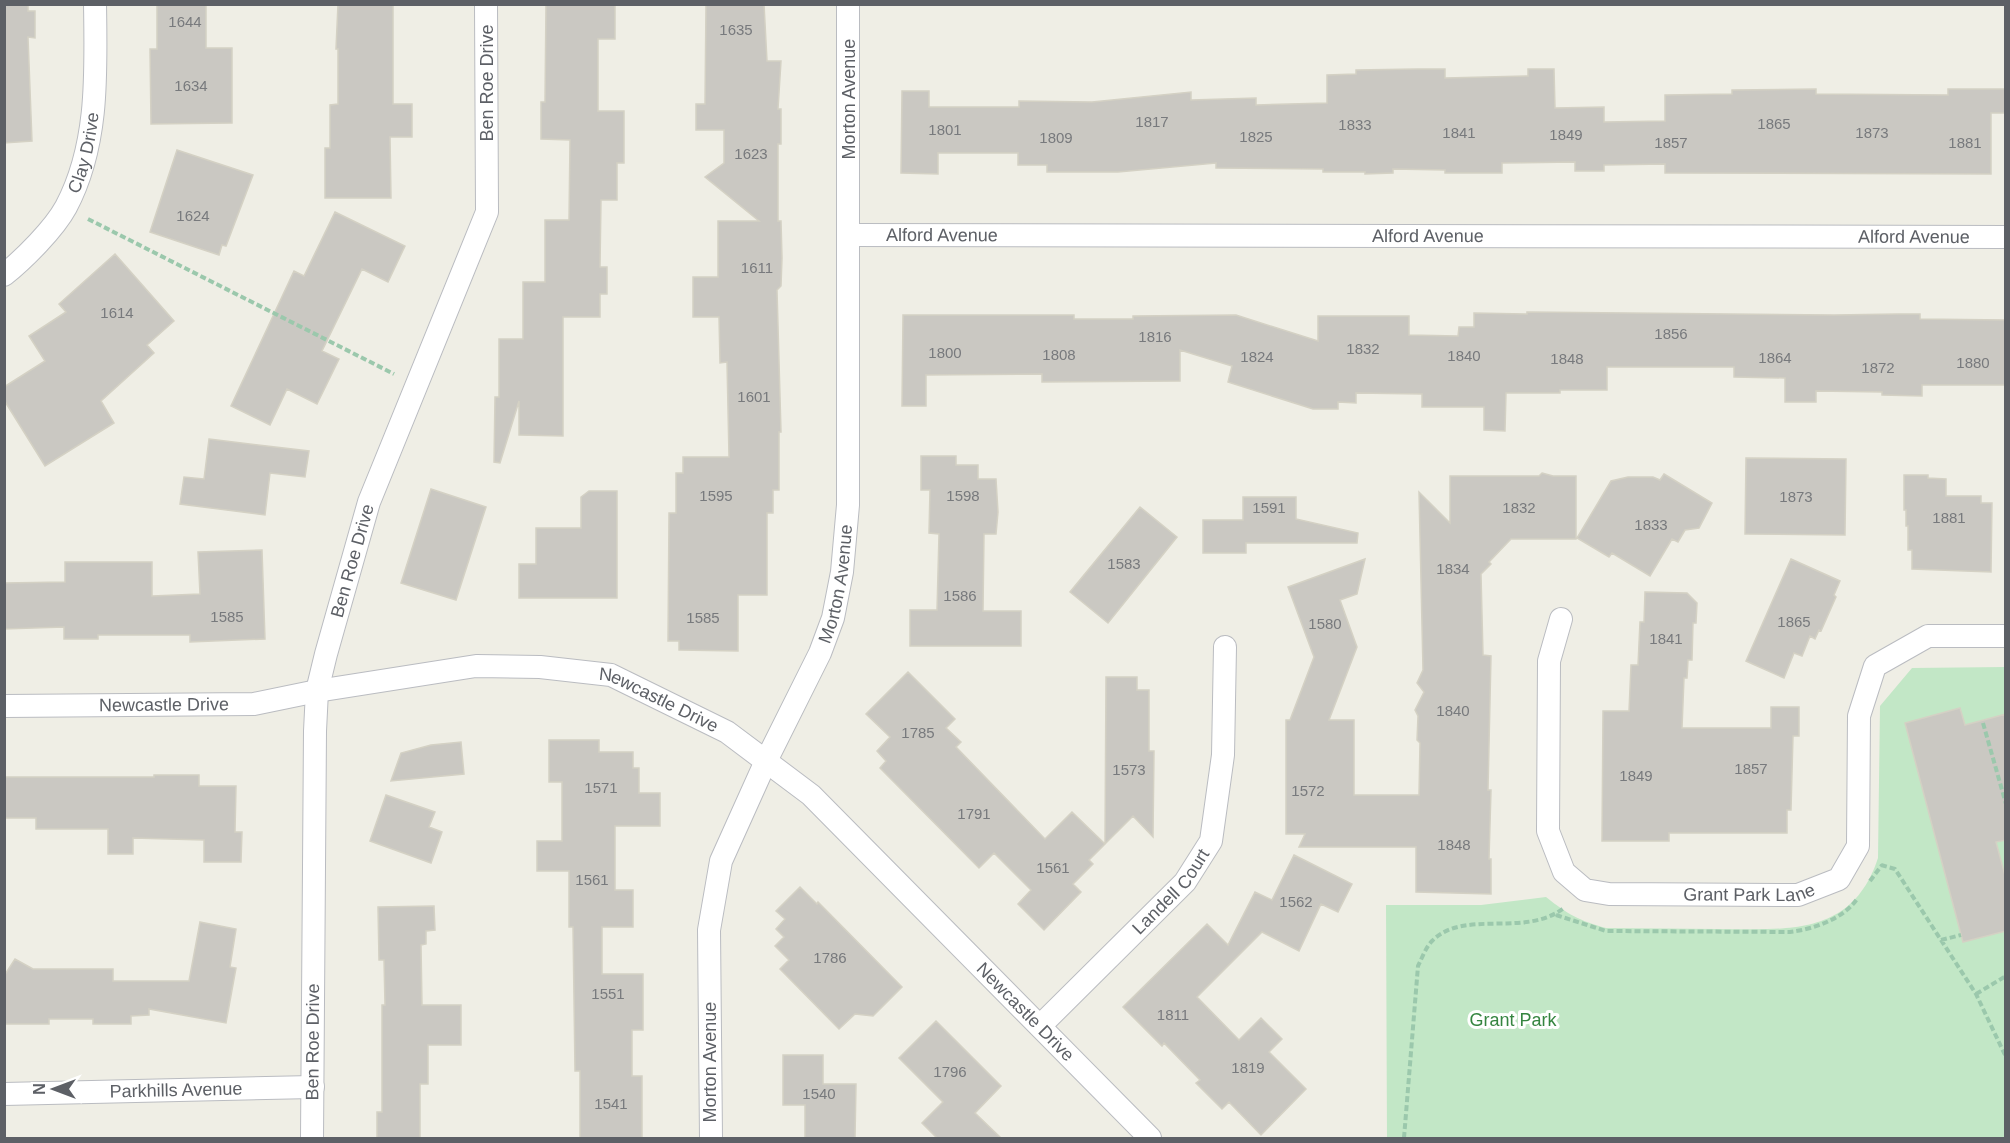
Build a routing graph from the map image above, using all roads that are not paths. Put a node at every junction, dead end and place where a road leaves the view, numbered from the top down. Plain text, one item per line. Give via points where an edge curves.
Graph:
1 (95, 4) edge
2 (486, 4) edge
3 (848, 4) edge
4 (849, 235) junction
5 (2006, 237) edge
6 (4, 275) edge
7 (1561, 619) dead end
8 (2006, 636) edge
9 (1225, 647) dead end
10 (317, 691) junction
11 (4, 706) edge
12 (766, 761) junction
13 (1040, 1026) junction
14 (313, 1087) junction
15 (4, 1094) edge
16 (312, 1138) edge
17 (711, 1138) edge
18 (1150, 1138) edge

1 - 6 street, Clay Drive via 96,70 92,120 82,168 65,208 35,246
2 - 10 street, Ben Roe Drive via 487,212 369,502
3 - 4 street, Morton Avenue
4 - 5 street, Alford Avenue
4 - 12 street, Morton Avenue via 848,505 842,572 833,618 820,653
7 - 8 street, Grant Park Lane via 1549,661 1548,831 1564,872 1585,890 1609,894 1798,895 1839,879 1858,846 1859,716 1875,666 1928,636
9 - 13 street, Landell Court via 1223,755 1211,841 1185,882
10 - 11 street, Newcastle Drive via 254,704
10 - 12 street, Newcastle Drive via 476,666 540,667 611,675 727,732
10 - 14 street, Ben Roe Drive
12 - 13 street, Newcastle Drive via 811,795
12 - 17 street, Morton Avenue via 721,861 709,930
13 - 18 street, Newcastle Drive
14 - 15 street, Parkhills Avenue
14 - 16 street, Ben Roe Drive

